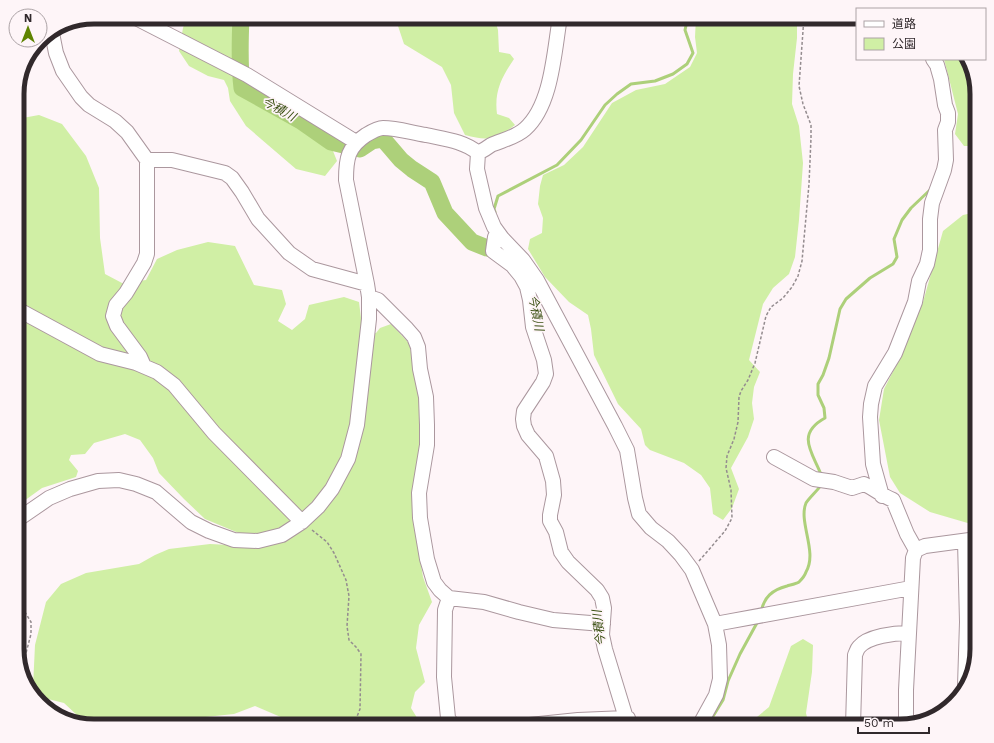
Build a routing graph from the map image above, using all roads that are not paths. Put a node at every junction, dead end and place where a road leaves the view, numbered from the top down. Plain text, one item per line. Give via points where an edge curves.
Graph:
1 (148, 24) edge
2 (556, 24) edge
3 (559, 24) edge
4 (558, 32) junction
5 (53, 37) edge
6 (934, 60) edge
7 (356, 142) junction
8 (478, 153) junction
9 (147, 160) junction
10 (498, 232) junction
11 (368, 291) junction
12 (24, 314) edge
13 (144, 366) junction
14 (774, 457) dead end
15 (882, 496) junction
16 (24, 515) edge
17 (302, 522) junction
18 (970, 540) edge
19 (916, 550) junction
20 (970, 560) edge
21 (911, 588) junction
22 (449, 598) junction
23 (603, 624) junction
24 (715, 624) junction
25 (908, 633) junction
26 (965, 674) edge
27 (906, 718) edge
28 (449, 719) edge
29 (627, 719) edge
30 (703, 719) edge
31 (853, 719) edge

1 - 7 street via 247,75
2 - 4 street
3 - 4 street
4 - 8 street via 541,108 524,130
5 - 9 street via 63,71 81,97 127,132
6 - 15 street via 937,64 948,113 945,130 946,160 932,203 927,264 895,353 875,386 871,404 873,464
7 - 8 street via 368,133 382,128 451,141 470,146
7 - 11 street via 346,164 346,180
8 - 10 street via 477,169 486,208
9 - 11 street via 172,160 225,173 232,178 258,218 289,253 312,268
9 - 13 street via 147,254 126,293 116,305 113,316
10 - 23 street via 493,251 512,265 526,287 533,327 546,374 524,411 524,426 528,435 546,456 553,480 554,495 550,521 561,552 602,598
10 - 24 street via 524,260 537,280 616,426 627,450 639,514 681,554 692,570
11 - 17 street via 369,318 357,424 348,459 332,489
11 - 22 street via 408,329 418,347 428,425 419,493 421,532 429,571 434,582
12 - 13 street via 100,354
13 - 17 street via 174,385 214,433
14 - 15 street via 814,479 852,488 864,484
15 - 19 street via 893,500
16 - 17 street via 49,498 70,489 119,480 156,492 191,522 234,540 258,541 282,535
18 - 19 street via 924,546
19 - 21 street
20 - 26 street
21 - 24 street
21 - 25 street
22 - 23 street via 484,602 553,620
22 - 28 street via 445,610 444,677
23 - 29 street via 605,649
24 - 30 street via 719,645 720,679 716,695
25 - 27 street
25 - 31 street via 896,633 869,640 859,647 855,656

